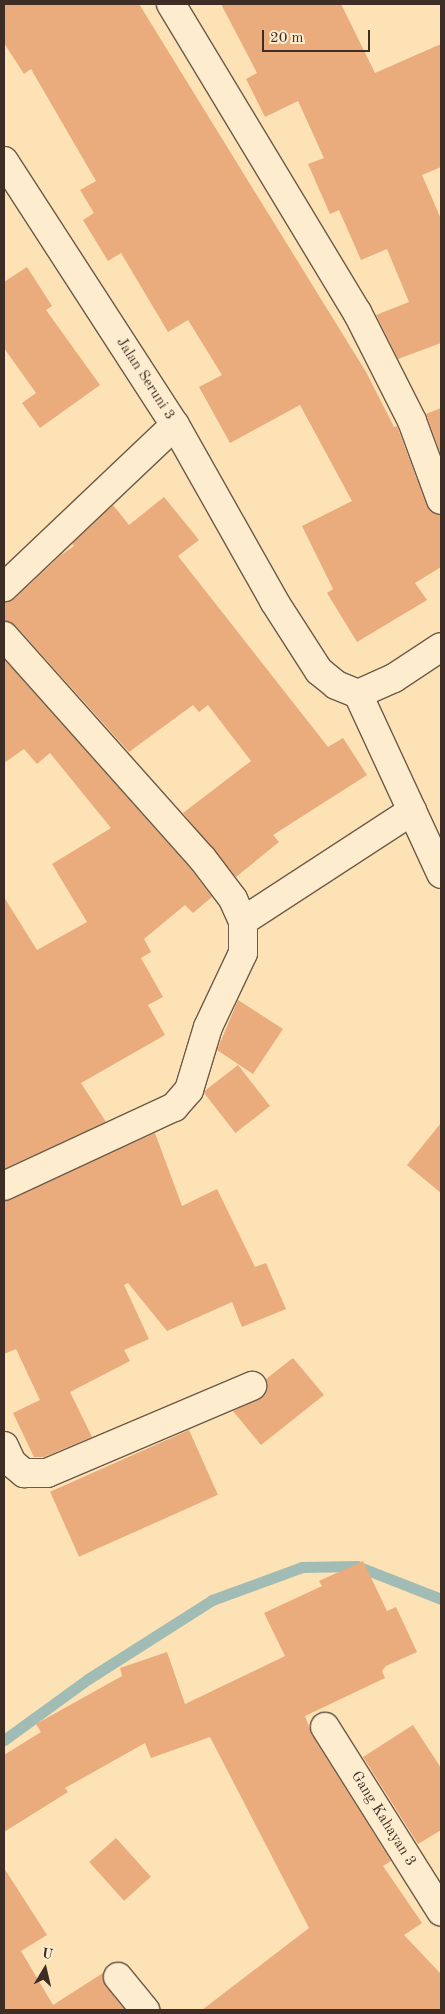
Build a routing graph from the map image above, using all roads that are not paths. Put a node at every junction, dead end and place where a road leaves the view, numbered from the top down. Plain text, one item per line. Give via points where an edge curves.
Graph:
1 (171, 4) edge
2 (4, 161) edge
3 (175, 425) junction
4 (441, 500) edge
5 (4, 587) edge
6 (4, 636) edge
7 (441, 647) edge
8 (358, 694) junction
9 (412, 811) junction
10 (441, 874) edge
11 (243, 921) junction
12 (4, 1186) edge
13 (252, 1386) dead end
14 (4, 1446) edge
15 (325, 1727) dead end
16 (441, 1911) edge
17 (118, 1978) dead end
18 (145, 2010) edge

1 - 4 street via 357,312 412,421
2 - 3 street, Jalan Seruni 3
3 - 5 street, Jalan Seruni 3
3 - 8 street via 274,601 319,671 336,685
6 - 11 street via 202,858 233,899
7 - 8 street via 394,678
8 - 9 street
9 - 10 street
9 - 11 street
11 - 12 street via 243,953 208,1027 189,1090 174,1107
13 - 14 street via 47,1473 24,1473 12,1463
15 - 16 street, Gang Kahayan 3
17 - 18 street

